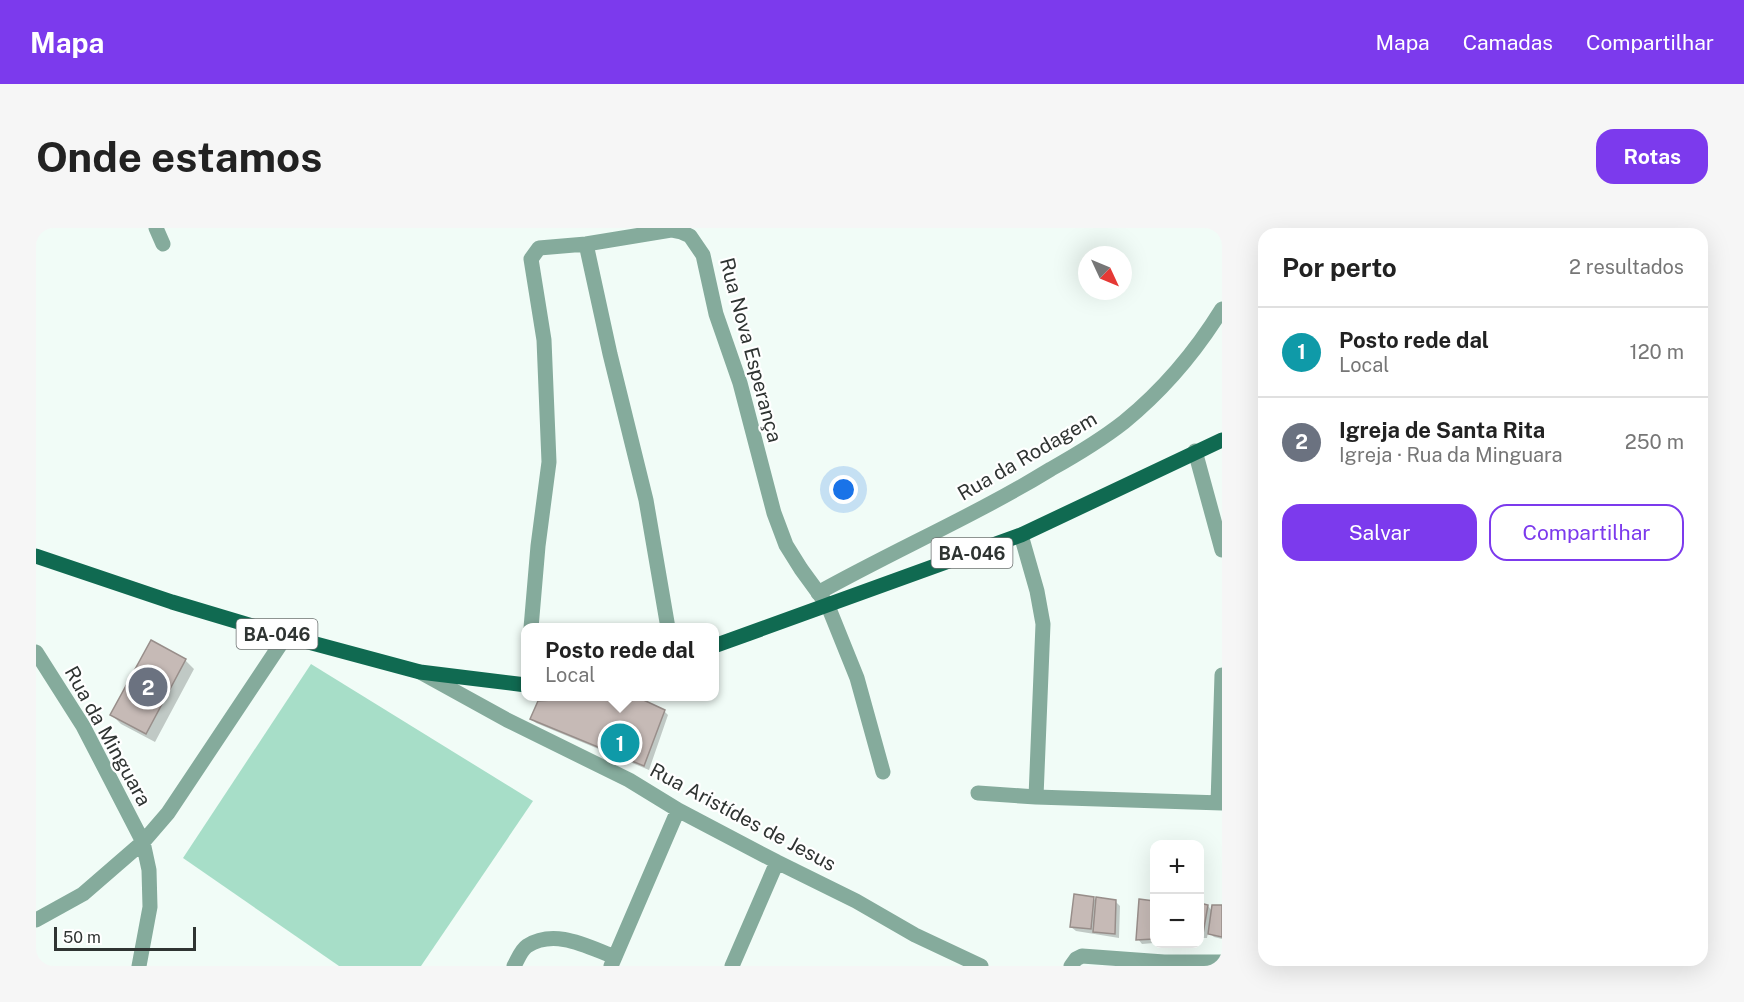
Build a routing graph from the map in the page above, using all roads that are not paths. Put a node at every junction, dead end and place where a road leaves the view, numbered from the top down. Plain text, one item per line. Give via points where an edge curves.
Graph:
1 (156, 228) edge
2 (163, 244) dead end
3 (586, 244) junction
4 (1222, 309) edge
5 (1222, 440) edge
6 (1195, 451) junction
7 (1021, 535) junction
8 (1222, 550) edge
9 (36, 556) edge
10 (818, 593) junction
11 (828, 606) junction
12 (531, 623) edge
13 (667, 623) edge
14 (286, 636) junction
15 (719, 644) edge
16 (36, 652) edge
17 (420, 672) junction
18 (1222, 675) edge
19 (521, 685) edge
20 (883, 772) dead end
21 (978, 793) dead end
22 (1036, 797) junction
23 (1220, 803) edge
24 (678, 810) junction
25 (143, 842) junction
26 (777, 862) junction
27 (36, 920) edge
28 (613, 962) edge
29 (1222, 962) edge
30 (1160, 964) edge
31 (139, 966) edge
32 (514, 966) edge
33 (732, 966) edge
34 (981, 966) edge
35 (1071, 966) edge

1 - 2 street
3 - 10 street, Rua Nova Esperança via 670,230 690,236 700,249 774,513 786,545
3 - 12 street, Rua Nova Esperança via 539,248 531,265 544,340 549,462
3 - 13 street via 646,500
4 - 10 street, Rua da Rodagem via 1185,360 1124,422 1006,497
5 - 6 main road, BA-046
6 - 7 main road, BA-046
6 - 8 street
7 - 11 main road, BA-046
7 - 22 street via 1043,624
9 - 14 main road, BA-046
10 - 11 street, Rua Nova Esperança
11 - 15 main road, BA-046
11 - 20 street, Rua Nova Esperança via 857,678
14 - 17 main road, BA-046
14 - 25 street via 168,813
16 - 25 street, Rua da Minguara via 83,726
17 - 19 main road, BA-046
17 - 24 street, Rua Aristídes de Jesus via 629,780
18 - 23 street
21 - 22 street
22 - 23 street
24 - 26 street, Rua Aristídes de Jesus
24 - 28 street
25 - 27 street via 83,894
25 - 31 street, Rua da Minguara via 150,907
26 - 33 street
26 - 34 street, Rua Aristídes de Jesus
28 - 32 street via 560,938 528,946
29 - 30 street
30 - 35 street via 1082,956

